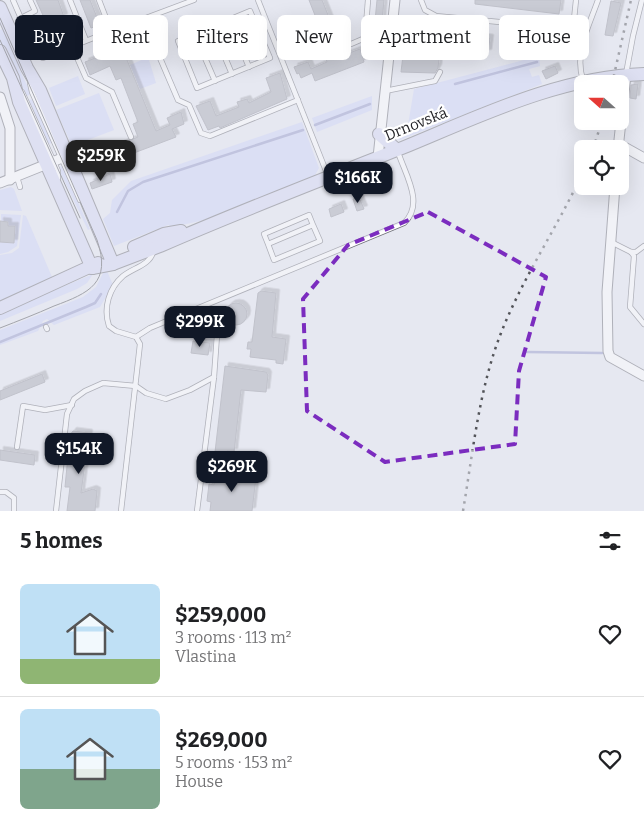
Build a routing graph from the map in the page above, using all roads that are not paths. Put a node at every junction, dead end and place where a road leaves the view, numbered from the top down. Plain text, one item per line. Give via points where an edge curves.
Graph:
1 (13, 0) edge
2 (30, 0) edge
3 (70, 0) edge
4 (99, 0) edge
5 (194, 0) edge
6 (258, 0) edge
7 (368, 0) edge
8 (395, 0) edge
9 (421, 0) edge
10 (576, 0) edge
11 (598, 0) edge
12 (642, 0) edge
13 (0, 7) edge
14 (263, 13) junction
15 (20, 15) edge
16 (27, 15) edge
17 (105, 15) edge
18 (154, 15) edge
19 (241, 15) edge
20 (252, 15) edge
21 (259, 15) edge
22 (93, 37) edge
23 (86, 40) junction
24 (83, 41) edge
25 (351, 44) dead end
26 (0, 51) edge
27 (78, 60) edge
28 (161, 60) edge
29 (186, 60) edge
30 (206, 60) edge
31 (226, 60) edge
32 (247, 60) edge
33 (266, 60) edge
34 (250, 67) junction
35 (440, 72) dead end
36 (232, 74) junction
37 (644, 74) edge
38 (582, 75) edge
39 (626, 75) joint
40 (215, 81) junction
41 (574, 84) edge
42 (384, 91) junction
43 (0, 97) edge
44 (298, 100) junction
45 (379, 134) junction
46 (131, 137) dead end
47 (397, 150) junction
48 (629, 151) edge
49 (378, 157) junction
50 (644, 158) edge
51 (57, 160) junction
52 (328, 177) junction
53 (13, 179) junction
54 (0, 183) edge
55 (20, 187) dead end
56 (614, 195) edge
57 (313, 225) junction
58 (206, 226) junction
59 (611, 242) junction
60 (268, 244) junction
61 (644, 246) edge
62 (154, 248) junction
63 (631, 252) junction
64 (111, 260) junction
65 (92, 268) junction
66 (0, 308) edge
67 (218, 321) dead end
68 (644, 324) edge
69 (136, 337) junction
70 (214, 376) junction
71 (644, 376) edge
72 (136, 386) junction
73 (72, 405) junction
74 (16, 447) dead end
75 (0, 492) edge
76 (14, 511) edge
77 (56, 511) edge
78 (122, 511) edge
79 (196, 511) edge

1 - 15 lane
2 - 16 lane via 35,11
3 - 23 lane
4 - 17 lane
5 - 18 lane
6 - 14 lane
7 - 25 lane via 365,38
8 - 42 street
9 - 10 lane via 425,10 436,16 573,29
11 - 38 lane via 580,52
12 - 39 lane
13 - 51 main road via 40,90
14 - 21 lane
14 - 44 lane
19 - 20 lane via 250,11
22 - 23 lane
23 - 24 lane
26 - 51 main road via 13,78 19,102
27 - 46 lane via 86,78 112,92
28 - 44 lane via 178,100 189,105 201,133 210,136
29 - 40 lane via 197,88
30 - 40 lane
31 - 36 lane
32 - 34 lane
33 - 34 lane
34 - 36 lane
35 - 42 lane via 435,80
36 - 40 lane
37 - 39 main road, Drnovská
41 - 47 main road, Drnovská via 520,101
42 - 45 street
43 - 53 street via 10,128
44 - 52 lane
45 - 47 main road
45 - 49 street
47 - 49 main road, Drnovská
47 - 69 lane via 414,198 414,209 404,223 150,328
48 - 50 street
49 - 52 main road, Drnovská
51 - 53 street
51 - 64 main road via 75,178
51 - 65 main road via 59,191
52 - 58 main road, Drnovská
53 - 54 street
53 - 55 lane
56 - 59 street
57 - 60 lane
57 - 60 lane via 309,215 264,234
57 - 60 lane via 320,241 274,260
58 - 62 main road, Drnovská
58 - 64 main road, Drnovská via 164,234
59 - 63 lane
59 - 71 street via 607,292 610,357
61 - 63 lane
62 - 64 main road, Drnovská
62 - 69 lane via 149,260 119,281 106,308 109,326
63 - 68 lane via 634,256 630,307
64 - 65 main road, Drnovská
65 - 66 main road, Drnovská
67 - 70 lane
69 - 72 lane via 140,344
70 - 72 lane via 166,399
70 - 79 lane
72 - 73 lane via 103,384 85,391 74,399
72 - 78 lane
73 - 74 lane via 45,410 22,406
73 - 77 lane via 67,414
75 - 76 lane via 14,498

